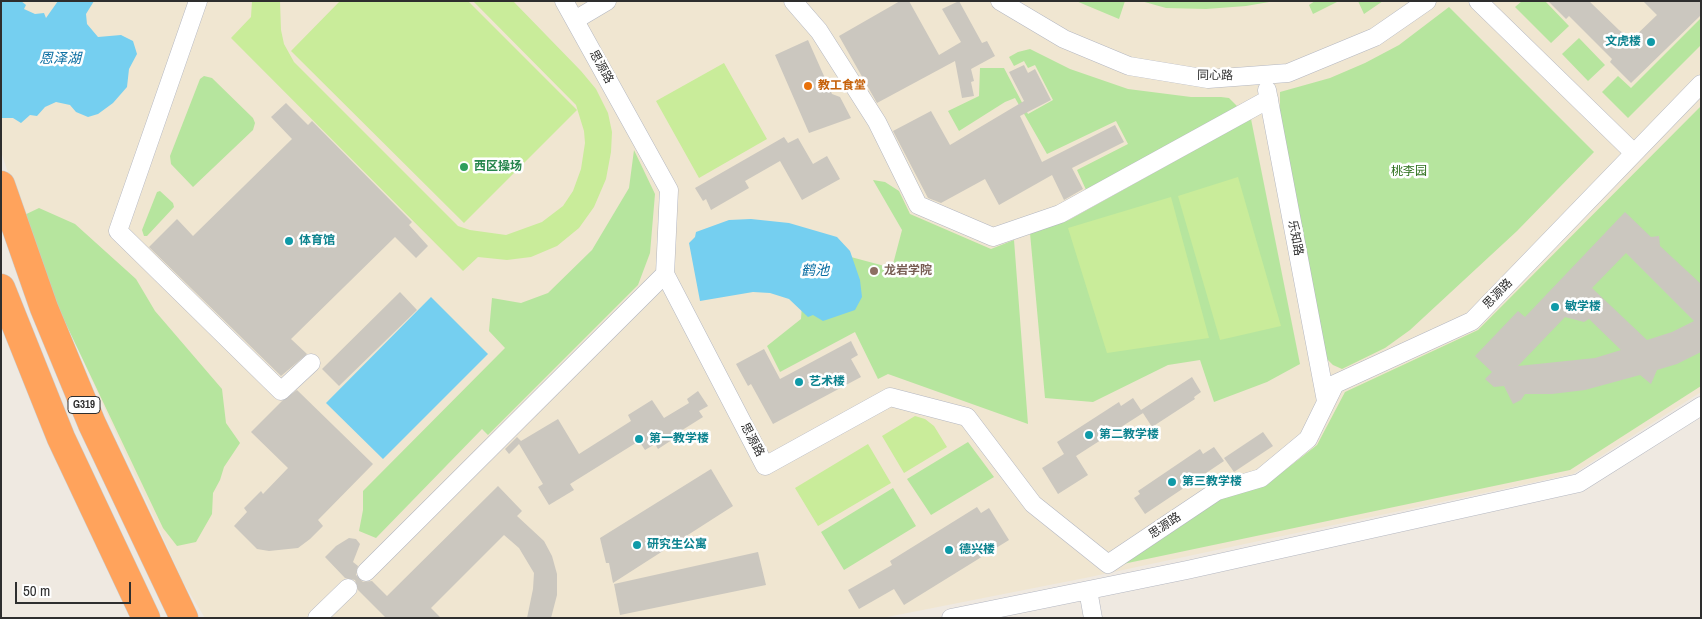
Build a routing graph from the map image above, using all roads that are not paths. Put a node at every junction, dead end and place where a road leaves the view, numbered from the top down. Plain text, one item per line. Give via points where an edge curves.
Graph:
1 (198, 1) edge
2 (564, 1) edge
3 (607, 1) edge
4 (793, 1) edge
5 (1000, 1) edge
6 (1427, 1) edge
7 (1478, 1) edge
8 (575, 20) junction
9 (1264, 75) junction
10 (1701, 84) edge
11 (1269, 99) junction
12 (1634, 153) junction
13 (1, 185) edge
14 (665, 274) junction
15 (1, 288) edge
16 (311, 363) dead end
17 (1326, 401) junction
18 (1701, 406) edge
19 (366, 572) dead end
20 (348, 588) dead end
21 (1088, 590) junction
22 (146, 618) edge
23 (184, 618) edge
24 (317, 618) edge
25 (951, 618) edge
26 (1093, 618) edge

1 - 16 street via 118,230 281,391
2 - 8 street, 思源路
3 - 8 street
4 - 11 street via 819,31 877,122 918,205 993,236 1060,214
5 - 9 street, 同心路 via 1064,39 1129,66 1208,79
6 - 9 street, 同心路 via 1375,37 1288,73
7 - 12 street
8 - 14 street, 思源路 via 669,190
9 - 11 street, 乐知路
10 - 12 street, 思源路
11 - 17 street, 乐知路
12 - 17 street, 思源路 via 1472,321 1335,384
13 - 23 highway, G319 via 44,308 88,415
14 - 17 street, 思源路 via 765,466 890,397 967,417 1033,504 1108,564 1216,491 1261,478 1308,439
14 - 19 street
15 - 22 highway, G319 via 61,438
18 - 21 street via 1579,484
20 - 24 street
21 - 25 street
21 - 26 street

